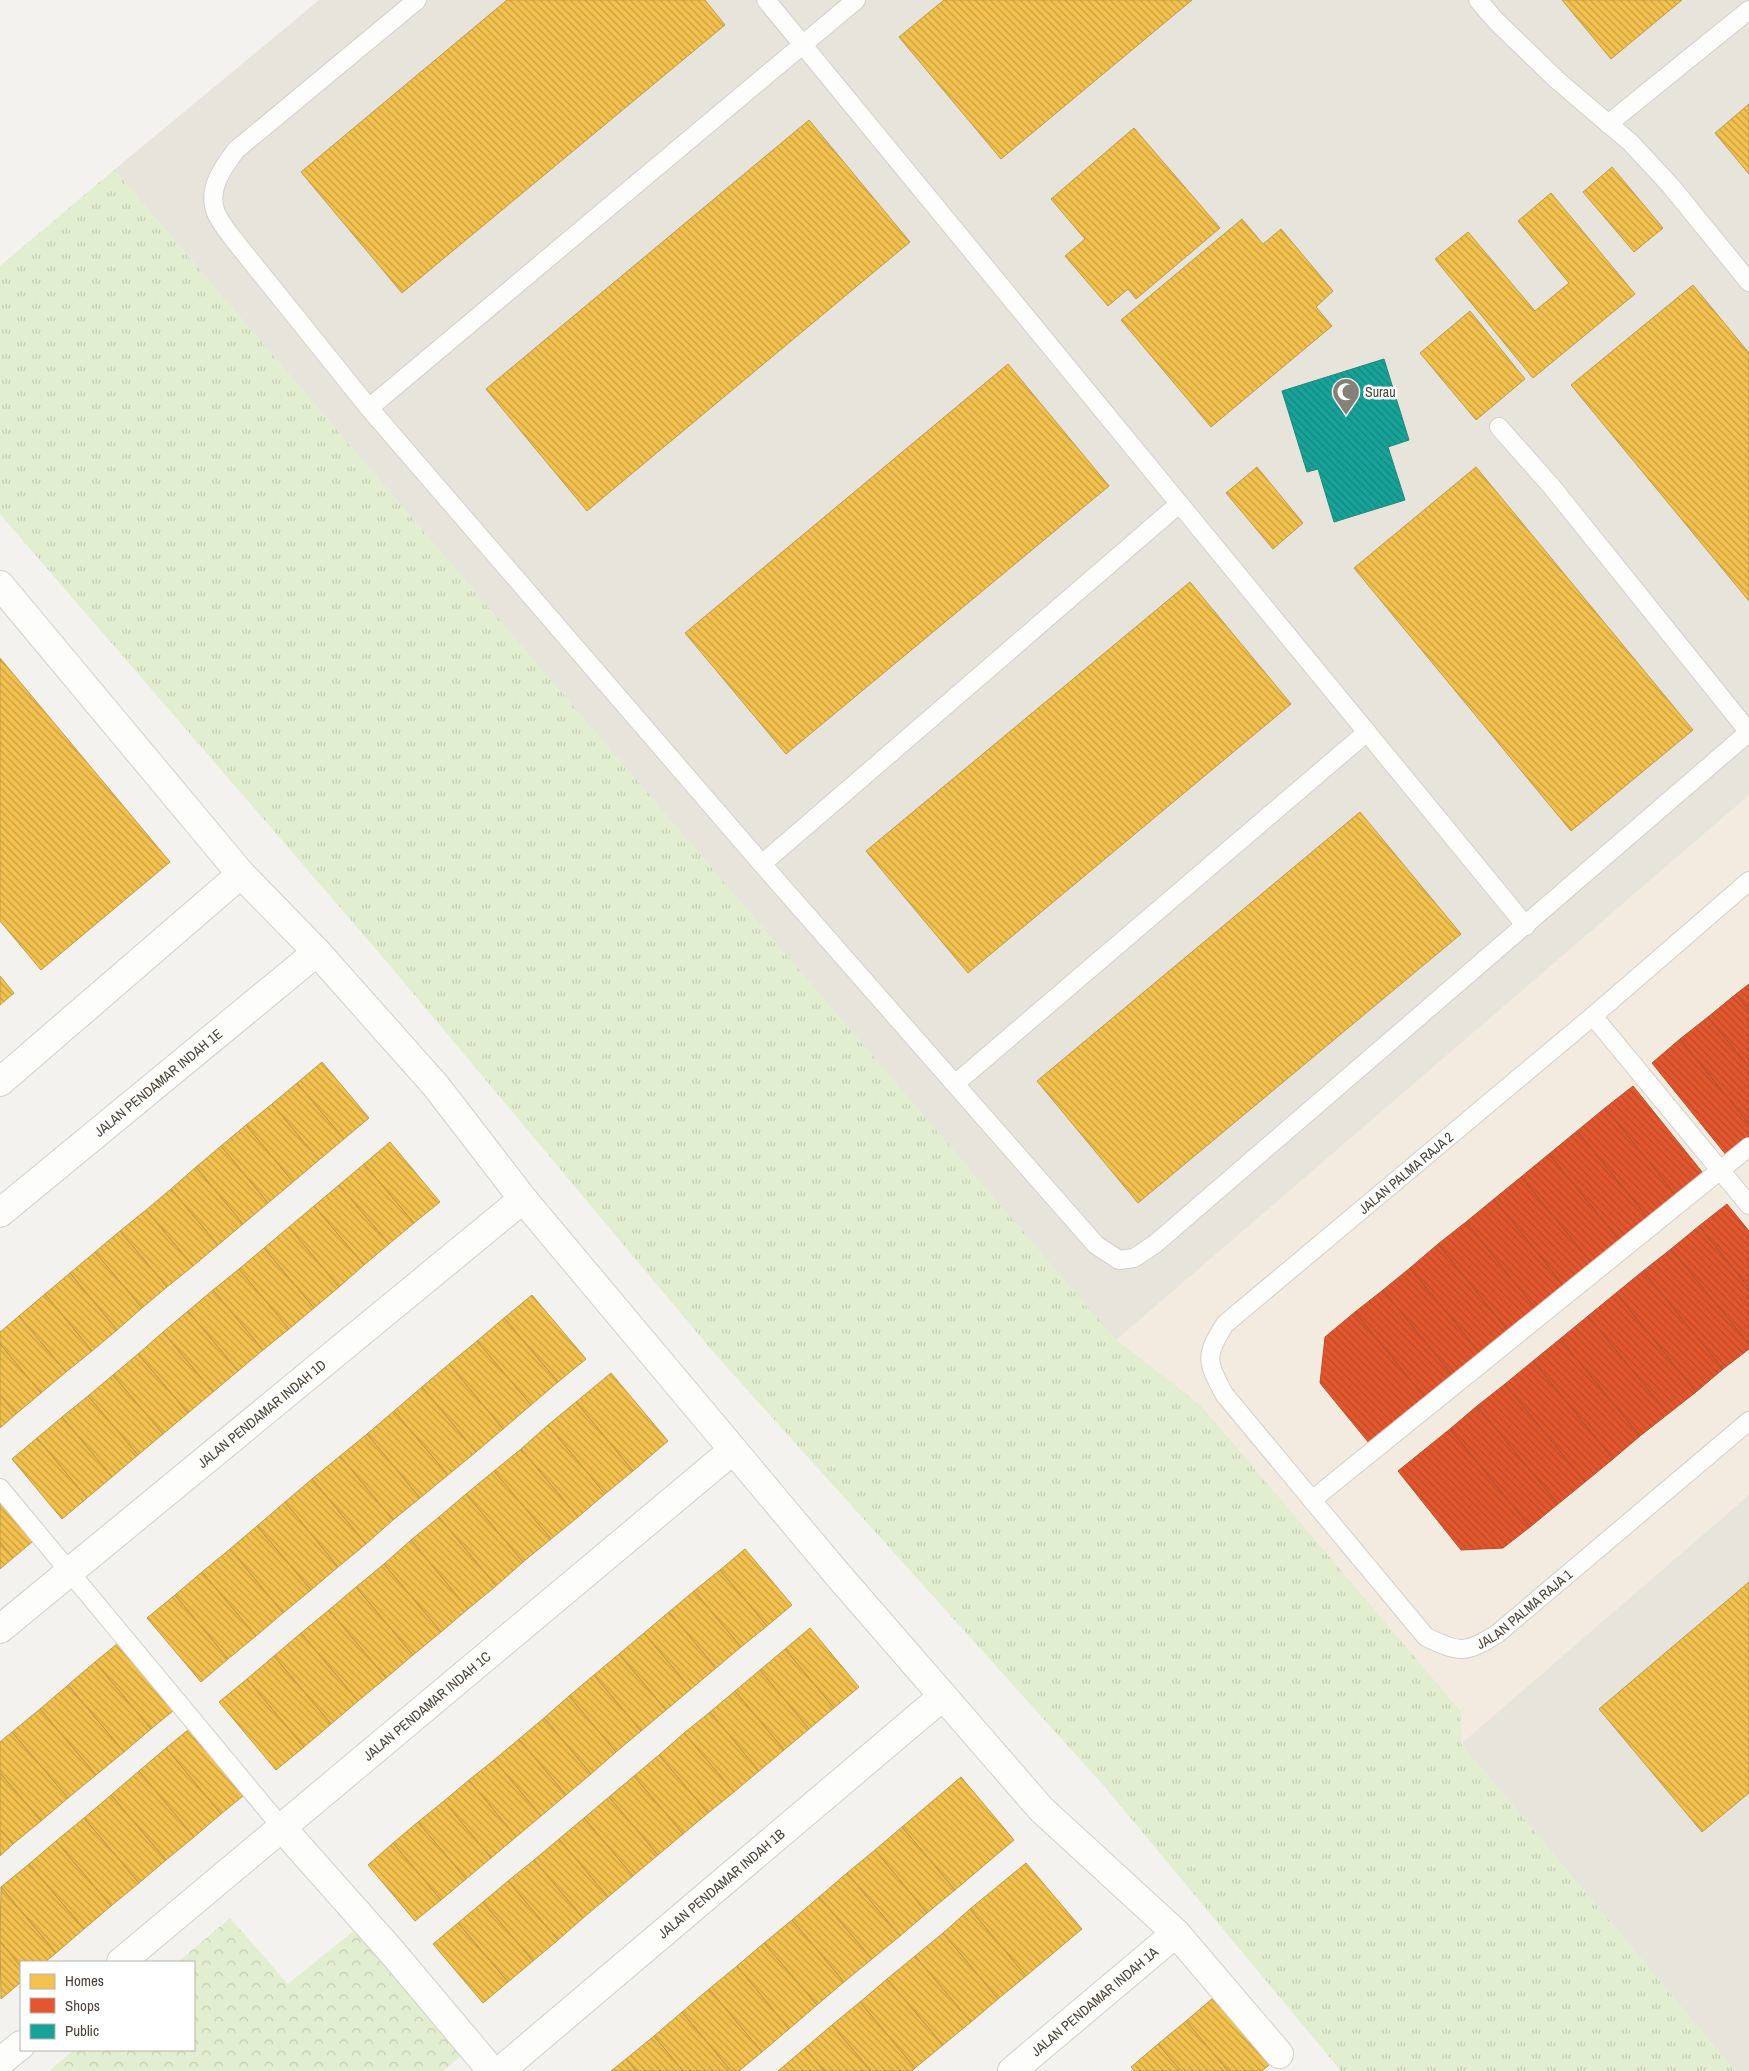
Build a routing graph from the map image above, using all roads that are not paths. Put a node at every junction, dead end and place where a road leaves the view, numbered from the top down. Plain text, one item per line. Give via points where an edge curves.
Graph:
1 (417, 0) edge
2 (766, 0) edge
3 (856, 0) edge
4 (1478, 0) edge
5 (1749, 10) edge
6 (802, 45) junction
7 (1608, 124) junction
8 (1749, 282) edge
9 (368, 408) junction
10 (1499, 427) dead end
11 (1179, 504) junction
12 (0, 585) edge
13 (1366, 732) junction
14 (1749, 732) edge
15 (762, 864) junction
16 (241, 874) junction
17 (1749, 881) edge
18 (1526, 926) junction
19 (317, 952) junction
20 (1593, 1016) junction
21 (0, 1082) edge
22 (956, 1082) junction
23 (1749, 1148) edge
24 (1720, 1171) junction
25 (523, 1199) junction
26 (1749, 1205) edge
27 (0, 1214) edge
28 (1749, 1421) edge
29 (733, 1450) junction
30 (0, 1488) edge
31 (1312, 1500) junction
32 (70, 1572) junction
33 (0, 1629) edge
34 (944, 1696) junction
35 (283, 1828) junction
36 (1176, 1933) junction
37 (122, 1961) edge
38 (20, 2046) edge
39 (1279, 2054) dead end
40 (0, 2062) edge
41 (492, 2071) edge
42 (500, 2071) edge
43 (1012, 2071) edge

1 - 9 lane via 236,150 220,172 214,191 215,211 234,240
2 - 6 lane
3 - 6 lane
4 - 7 lane via 1530,54
5 - 7 lane
6 - 9 lane
6 - 11 lane
7 - 8 lane via 1631,143 1670,185
9 - 15 lane
10 - 14 lane via 1552,487
11 - 13 lane
11 - 15 lane
12 - 16 street
13 - 18 lane
13 - 22 lane
14 - 18 lane
15 - 22 lane
16 - 19 street
16 - 21 street
17 - 20 lane, JALAN PALMA RAJA 2
18 - 22 lane via 1134,1258 1119,1260 1096,1245
19 - 25 street via 436,1086
19 - 27 street, JALAN PENDAMAR INDAH 1E
20 - 24 lane
20 - 31 lane, JALAN PALMA RAJA 2 via 1225,1324 1212,1344 1210,1366 1224,1394
23 - 24 lane
24 - 26 lane
24 - 31 lane
25 - 29 street
25 - 32 street, JALAN PENDAMAR INDAH 1D
28 - 31 lane, JALAN PALMA RAJA 1 via 1497,1634 1474,1648 1451,1648 1426,1637
29 - 34 street
29 - 35 street, JALAN PENDAMAR INDAH 1C
30 - 32 lane
32 - 33 street, JALAN PENDAMAR INDAH 1D
32 - 35 lane
34 - 36 street via 1041,1809
34 - 42 street, JALAN PENDAMAR INDAH 1B
35 - 37 street, JALAN PENDAMAR INDAH 1C
35 - 41 street
36 - 39 street
36 - 43 street, JALAN PENDAMAR INDAH 1A
38 - 40 street

